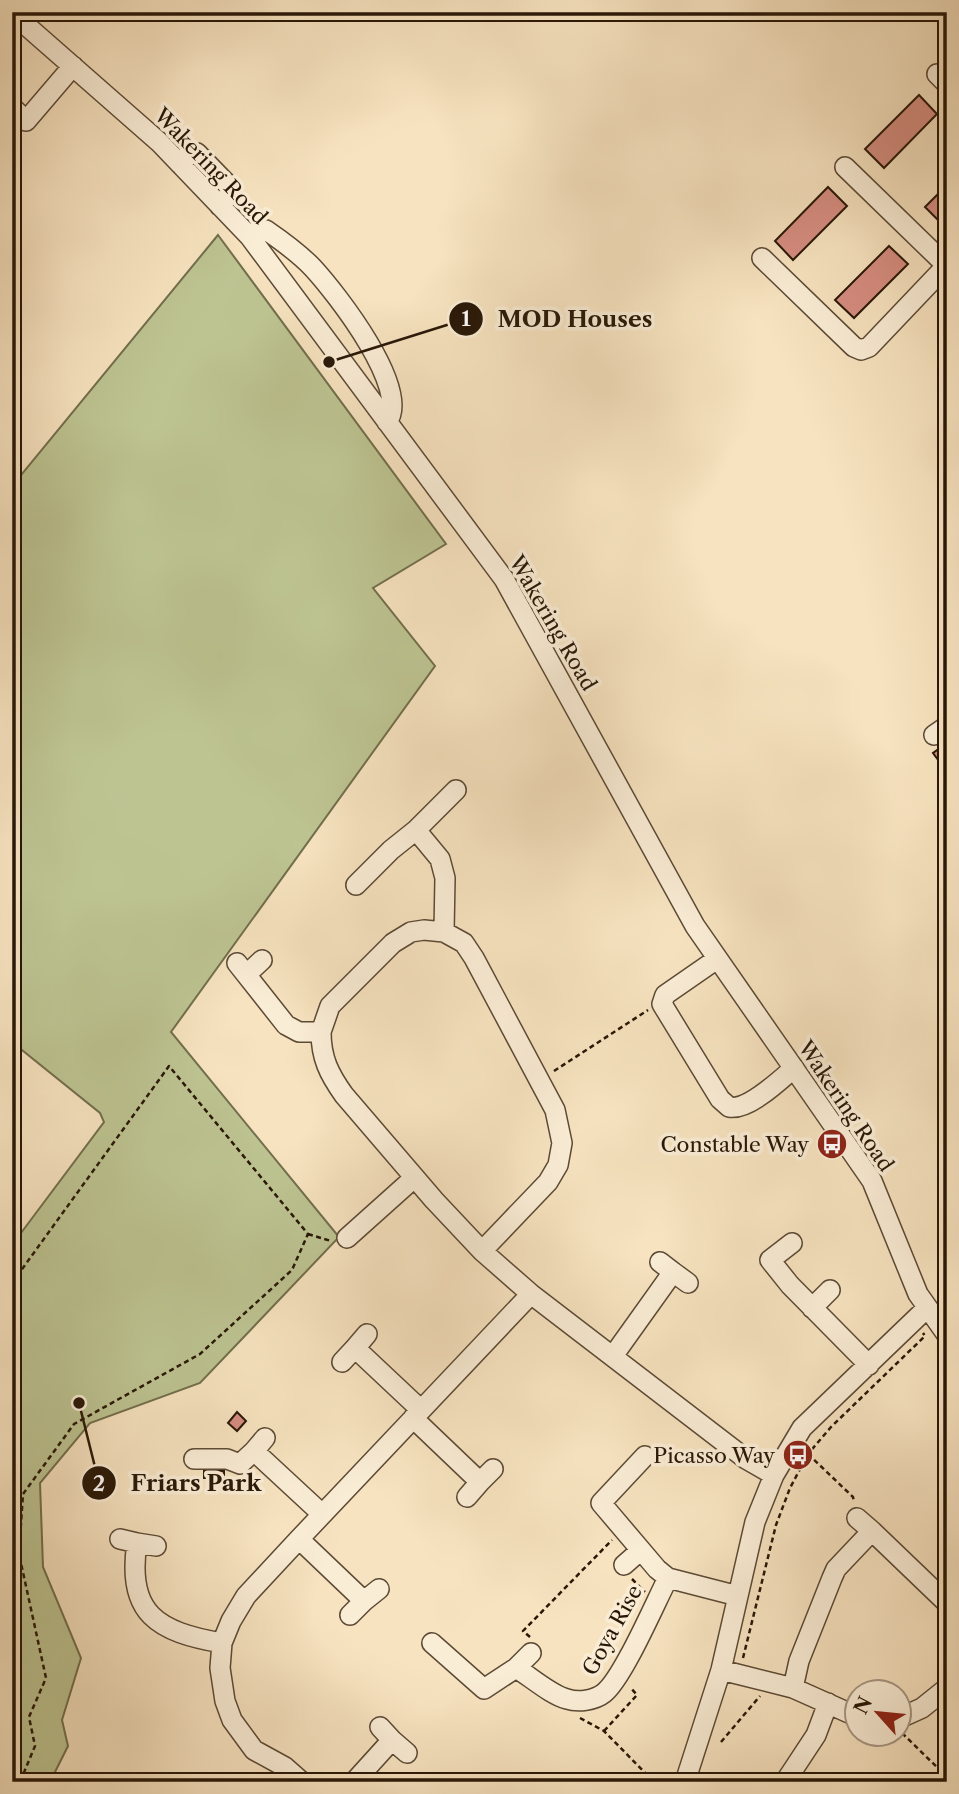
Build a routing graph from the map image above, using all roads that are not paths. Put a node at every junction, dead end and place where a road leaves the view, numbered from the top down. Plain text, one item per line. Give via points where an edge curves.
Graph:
1 (12, 13) edge
2 (73, 66) junction
3 (12, 107) edge
4 (845, 167) dead end
5 (250, 237) junction
6 (762, 258) dead end
7 (947, 265) edge
8 (387, 422) junction
9 (456, 789) dead end
10 (410, 836) junction
11 (356, 885) dead end
12 (444, 932) junction
13 (262, 960) dead end
14 (717, 960) junction
15 (321, 1032) junction
16 (794, 1068) junction
17 (414, 1178) junction
18 (346, 1238) road end
19 (792, 1243) dead end
20 (482, 1251) junction
21 (673, 1272) dead end
22 (830, 1290) dead end
23 (531, 1294) junction
24 (812, 1308) junction
25 (921, 1314) junction
26 (947, 1335) edge
27 (355, 1348) dead end
28 (613, 1356) junction
29 (869, 1365) junction
30 (417, 1414) junction
31 (645, 1455) dead end
32 (194, 1460) dead end
33 (774, 1475) junction
34 (467, 1497) dead end
35 (322, 1514) junction
36 (299, 1539) junction
37 (138, 1543) dead end
38 (641, 1550) junction
39 (624, 1565) dead end
40 (668, 1578) junction
41 (738, 1596) junction
42 (364, 1602) dead end
43 (947, 1603) edge
44 (222, 1643) junction
45 (432, 1643) dead end
46 (531, 1653) road end
47 (511, 1672) junction
48 (730, 1673) junction
49 (793, 1688) junction
50 (947, 1688) edge
51 (828, 1703) junction
52 (844, 1710) edge
53 (914, 1712) edge
54 (393, 1740) dead end
55 (278, 1775) edge
56 (302, 1782) edge
57 (354, 1782) edge
58 (685, 1782) edge
59 (785, 1782) edge

1 - 2 street, Wakering Road
2 - 3 street via 26,121
2 - 5 street, Wakering Road via 159,142
4 - 7 street
5 - 8 street, Wakering Road
5 - 8 street via 266,230 277,237 313,268 338,300 367,340 388,384 394,404
6 - 7 street via 861,349 869,347
8 - 14 street, Wakering Road via 503,579
9 - 10 street
10 - 11 street
10 - 12 street via 440,859 445,878
12 - 15 street via 411,932 393,943 330,1006
12 - 20 street via 464,943 474,958 555,1110 562,1143 558,1165 548,1182
13 - 15 street via 242,969 286,1025 299,1032
14 - 16 street, Wakering Road
14 - 16 street via 665,995 662,1004 720,1099 729,1107 742,1106
15 - 17 street via 321,1050 331,1076
16 - 25 street, Wakering Road via 872,1181
17 - 18 street
17 - 20 street
19 - 24 street via 770,1260
20 - 23 street
21 - 28 street
22 - 24 street
23 - 28 street
23 - 30 street
24 - 29 street
25 - 26 street, Wakering Road
25 - 29 street
27 - 30 street
28 - 33 street via 746,1459
29 - 33 street via 802,1429
30 - 34 street via 487,1475
30 - 35 street
31 - 38 street, Goya Rise via 601,1503
32 - 35 street via 227,1460 253,1451
33 - 41 street via 755,1522
35 - 36 street
36 - 42 street
36 - 44 street via 247,1596
37 - 44 street via 134,1583 140,1601 179,1634
38 - 39 street, Goya Rise
38 - 40 street, Goya Rise
40 - 41 street, Goya Rise
40 - 47 street, Goya Rise via 618,1675 602,1695 578,1701 561,1697
41 - 48 street
43 - 49 street via 865,1525 832,1578
44 - 55 street via 221,1684 232,1720
45 - 47 street via 484,1689
46 - 47 street
48 - 49 street
48 - 58 street
49 - 51 street
50 - 53 street
51 - 52 street
51 - 59 street via 816,1735
54 - 57 street
55 - 56 street

